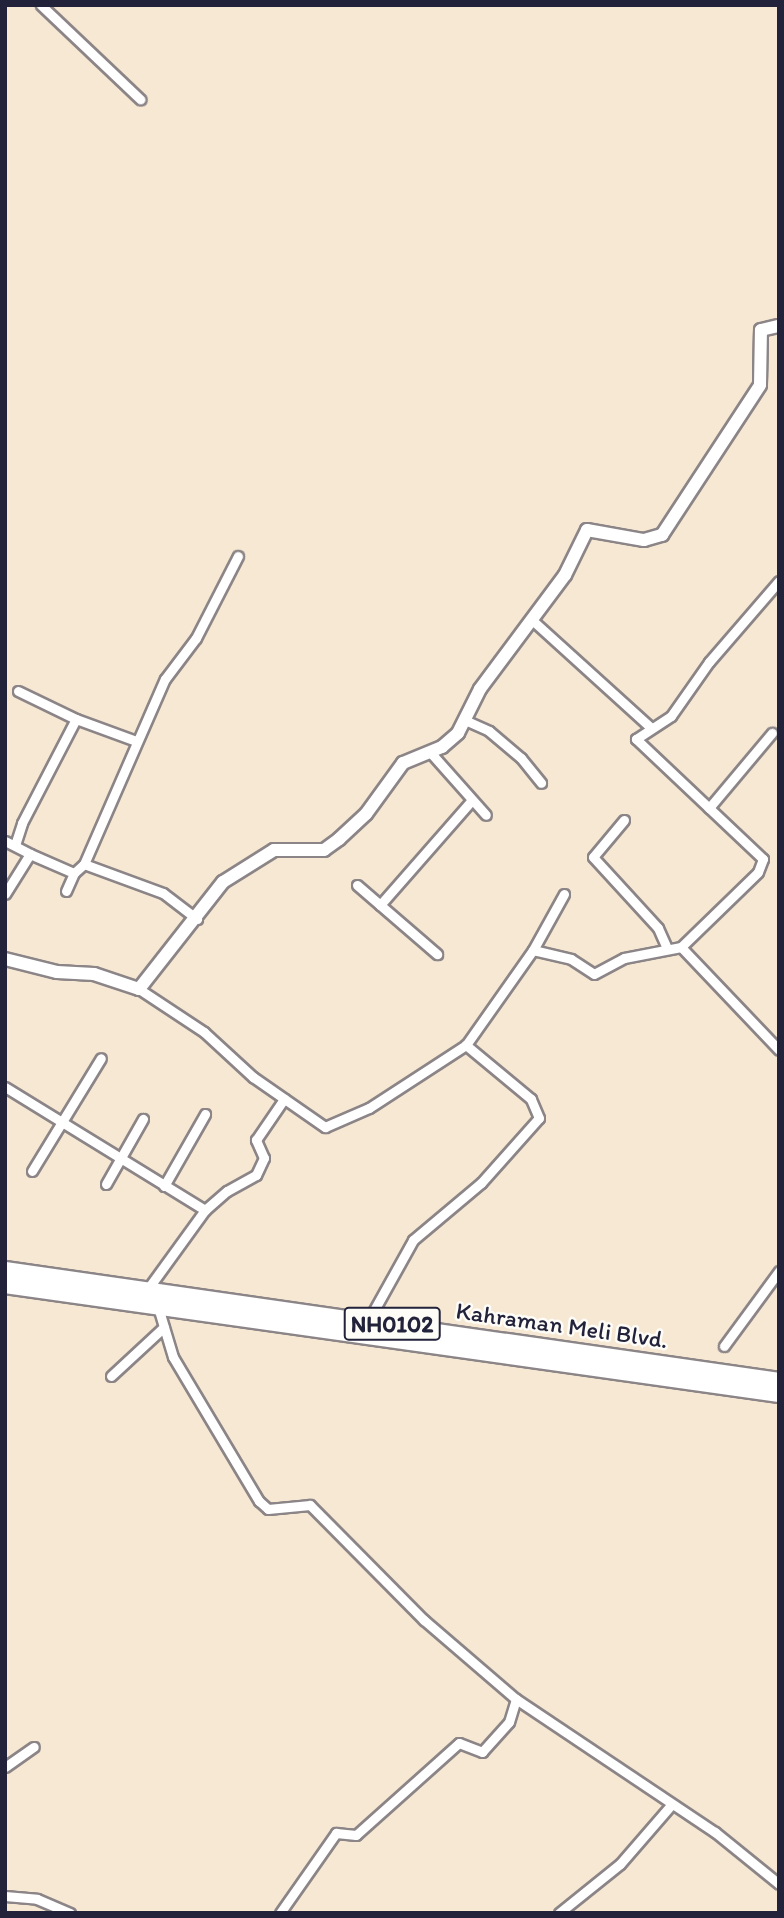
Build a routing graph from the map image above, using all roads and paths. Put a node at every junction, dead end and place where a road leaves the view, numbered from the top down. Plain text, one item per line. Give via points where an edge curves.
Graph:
1 (41, 5) edge
2 (140, 99) dead end
3 (779, 326) edge
4 (238, 556) dead end
5 (779, 580) edge
6 (531, 619) junction
7 (18, 691) dead end
8 (76, 719) junction
9 (467, 721) junction
10 (650, 726) junction
11 (772, 733) dead end
12 (136, 741) junction
13 (430, 752) junction
14 (541, 783) dead end
15 (471, 801) junction
16 (709, 808) junction
17 (486, 815) dead end
18 (624, 820) dead end
19 (10, 843) edge
20 (30, 854) junction
21 (84, 864) junction
22 (74, 873) junction
23 (357, 885) dead end
24 (66, 891) dead end
25 (5, 894) edge
26 (564, 894) dead end
27 (380, 905) junction
28 (197, 919) junction
29 (681, 947) junction
30 (667, 948) junction
31 (533, 950) junction
32 (437, 954) dead end
33 (5, 959) edge
34 (139, 989) junction
35 (466, 1045) junction
36 (779, 1050) edge
37 (101, 1058) dead end
38 (5, 1087) edge
39 (284, 1099) junction
40 (205, 1114) dead end
41 (143, 1119) dead end
42 (60, 1121) junction
43 (120, 1160) junction
44 (32, 1171) dead end
45 (106, 1184) dead end
46 (164, 1186) junction
47 (205, 1210) junction
48 (5, 1270) edge
49 (779, 1271) edge
50 (5, 1285) edge
51 (147, 1290) junction
52 (158, 1307) junction
53 (368, 1321) junction
54 (164, 1327) junction
55 (724, 1346) dead end
56 (111, 1376) dead end
57 (779, 1381) edge
58 (779, 1394) edge
59 (516, 1699) junction
60 (34, 1747) dead end
61 (5, 1767) edge
62 (672, 1804) junction
63 (779, 1884) edge
64 (5, 1896) edge
65 (70, 1913) edge
66 (279, 1913) edge
67 (559, 1913) edge

1 - 2 street
3 - 6 street via 761,330 761,385 662,535 644,540 587,530 565,575
4 - 12 street via 196,638 164,678
5 - 10 street via 709,662 671,716
6 - 9 street via 480,689
6 - 10 street
7 - 8 street
8 - 12 street
8 - 19 street
9 - 13 street via 442,747
9 - 14 street via 489,730
10 - 16 street via 636,739
11 - 16 street
12 - 21 street
13 - 15 street
13 - 28 street via 403,763 366,814 324,850 274,850 223,882
15 - 17 street
15 - 27 street
16 - 29 street via 762,863
18 - 30 street via 593,857 658,928
19 - 20 street
20 - 22 street
20 - 25 street
21 - 22 street
21 - 28 street via 163,893
22 - 24 street
23 - 27 street
26 - 31 street
27 - 32 street
28 - 34 street
29 - 30 street
29 - 36 street
30 - 31 street via 624,958 594,974 571,959
31 - 35 street
33 - 34 street via 57,972 94,974
34 - 39 street via 204,1032
35 - 39 street via 369,1108 325,1127
35 - 53 street via 531,1099 539,1118 481,1183 413,1240
37 - 42 street
38 - 42 street
39 - 47 street via 256,1140 264,1158 256,1175
40 - 46 street
41 - 43 street
42 - 43 street
42 - 44 street
43 - 45 street
43 - 46 street
46 - 47 street
47 - 51 street
48 - 51 highway, Kahraman Meli Blvd. / NH0102
49 - 55 street
50 - 52 highway, Kahraman Meli Blvd. / NH0102
51 - 53 highway, Kahraman Meli Blvd. / NH0102
52 - 54 street
52 - 58 highway, Kahraman Meli Blvd. / NH0102
53 - 57 highway, Kahraman Meli Blvd. / NH0102
54 - 56 street
54 - 59 street via 173,1357 259,1501 268,1509 310,1506 424,1619
59 - 62 street
59 - 66 street via 509,1721 482,1752 459,1743 356,1835 337,1833
60 - 61 street
62 - 63 street
62 - 67 street via 620,1864
64 - 65 street via 37,1899

